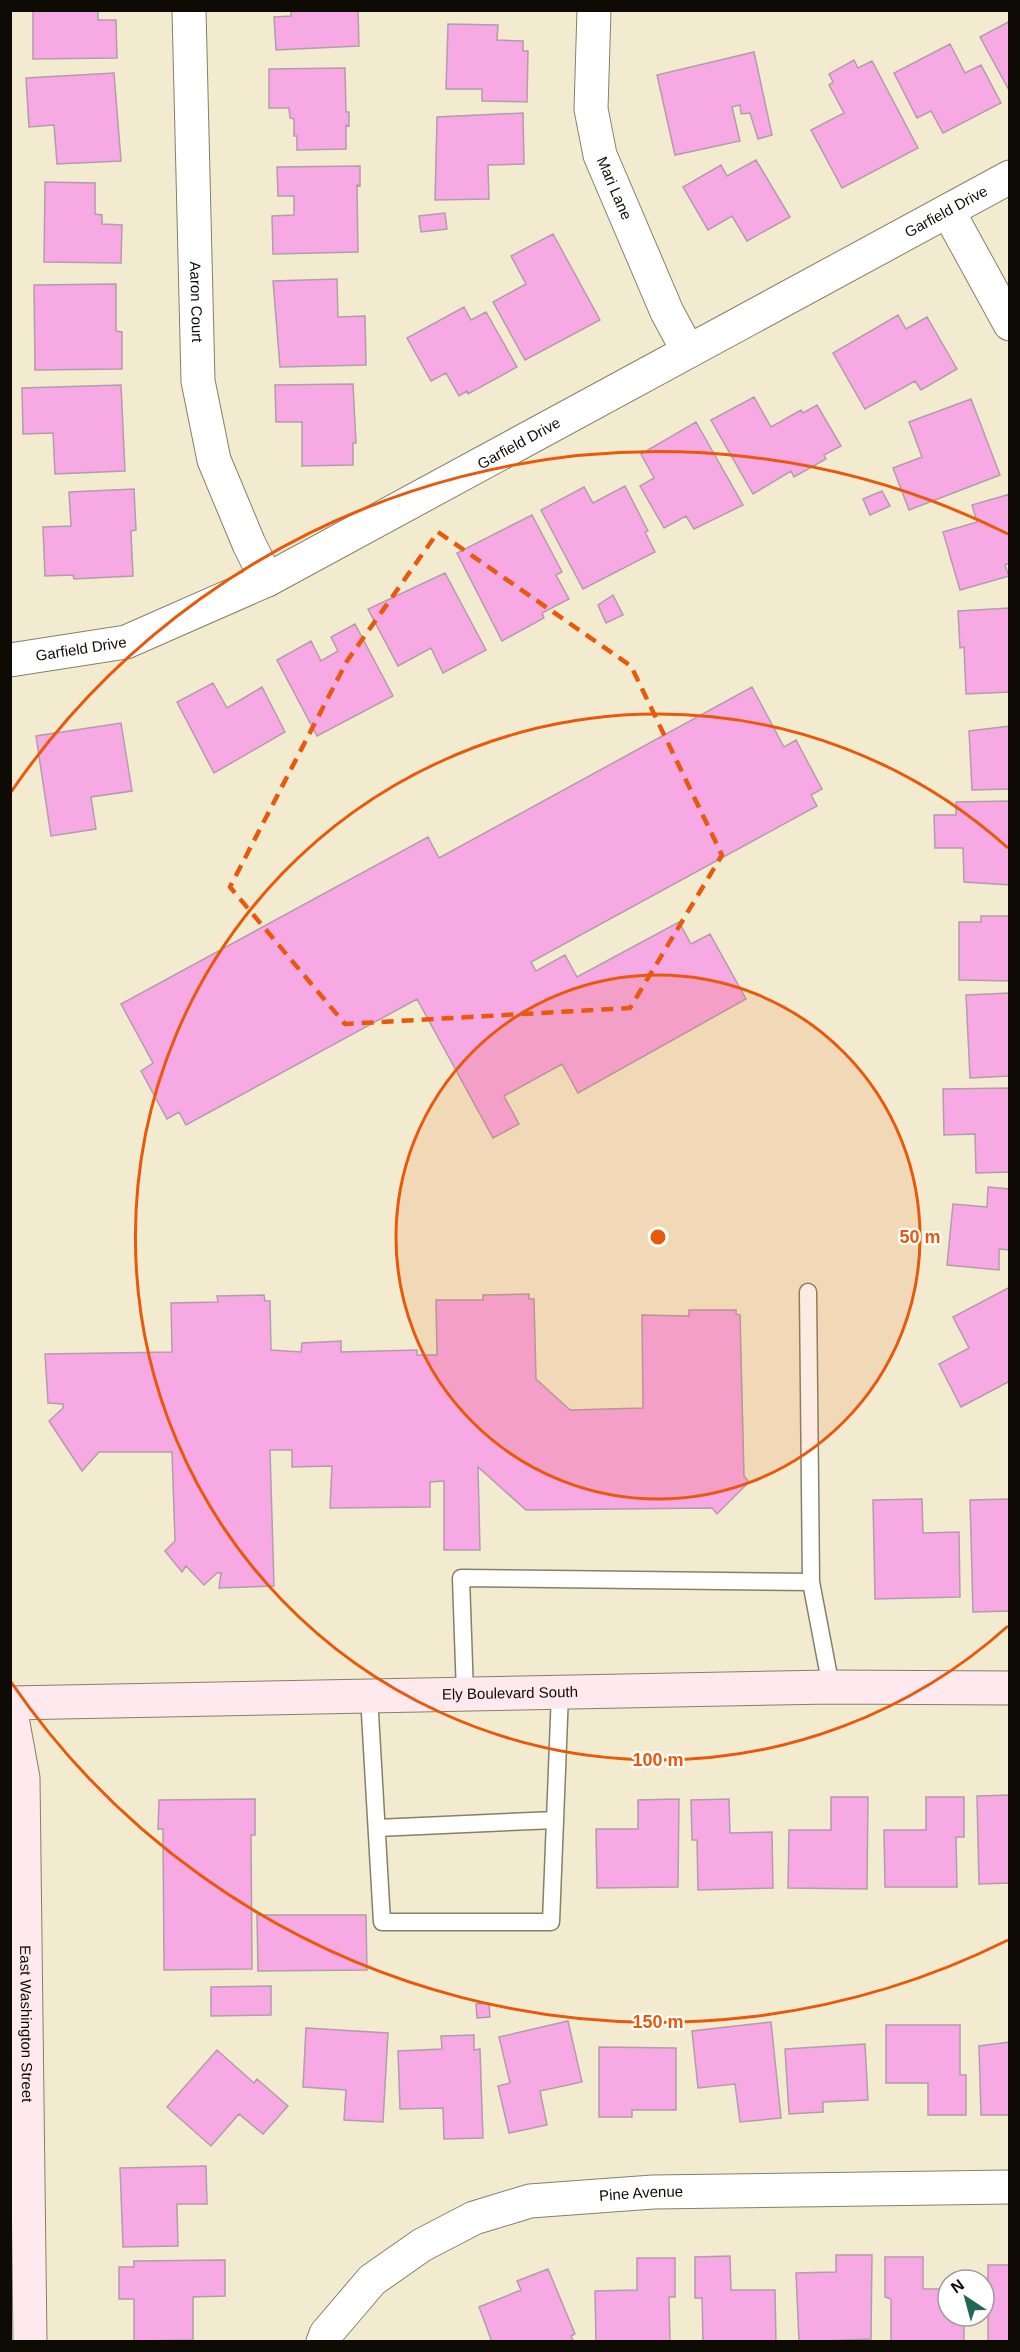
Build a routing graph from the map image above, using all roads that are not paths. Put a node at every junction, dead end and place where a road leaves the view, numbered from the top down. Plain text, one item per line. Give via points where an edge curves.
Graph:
1 (189, 10) edge
2 (594, 10) edge
3 (1010, 177) edge
4 (948, 211) junction
5 (1010, 324) edge
6 (688, 351) junction
7 (267, 580) junction
8 (10, 660) edge
9 (808, 1292) dead end
10 (811, 1582) junction
11 (831, 1687) junction
12 (1010, 1688) edge
13 (560, 1693) junction
14 (465, 1694) junction
15 (369, 1696) junction
16 (10, 1705) edge
17 (555, 1820) junction
18 (377, 1828) junction
19 (1010, 2187) edge
20 (30, 2342) edge
21 (323, 2342) edge

1 - 7 street, Aaron Court via 198,381 214,460
2 - 6 street, Mari Lane via 591,109 600,155 667,312
3 - 4 street, Garfield Drive
4 - 5 street
4 - 6 street, Garfield Drive
6 - 7 street, Garfield Drive
7 - 8 street, Garfield Drive via 126,642
9 - 10 lane
10 - 11 lane
10 - 14 lane via 461,1578
11 - 12 main road, Ely Boulevard South
11 - 13 main road, Ely Boulevard South
13 - 14 main road, Ely Boulevard South
13 - 17 lane
14 - 15 main road, Ely Boulevard South
15 - 16 main road, Ely Boulevard South
15 - 18 lane
16 - 20 main road, East Washington Street via 23,1778
17 - 18 lane
17 - 18 lane via 551,1922 382,1922
19 - 21 street, Pine Avenue via 653,2192 530,2201 474,2218 422,2245 372,2280

